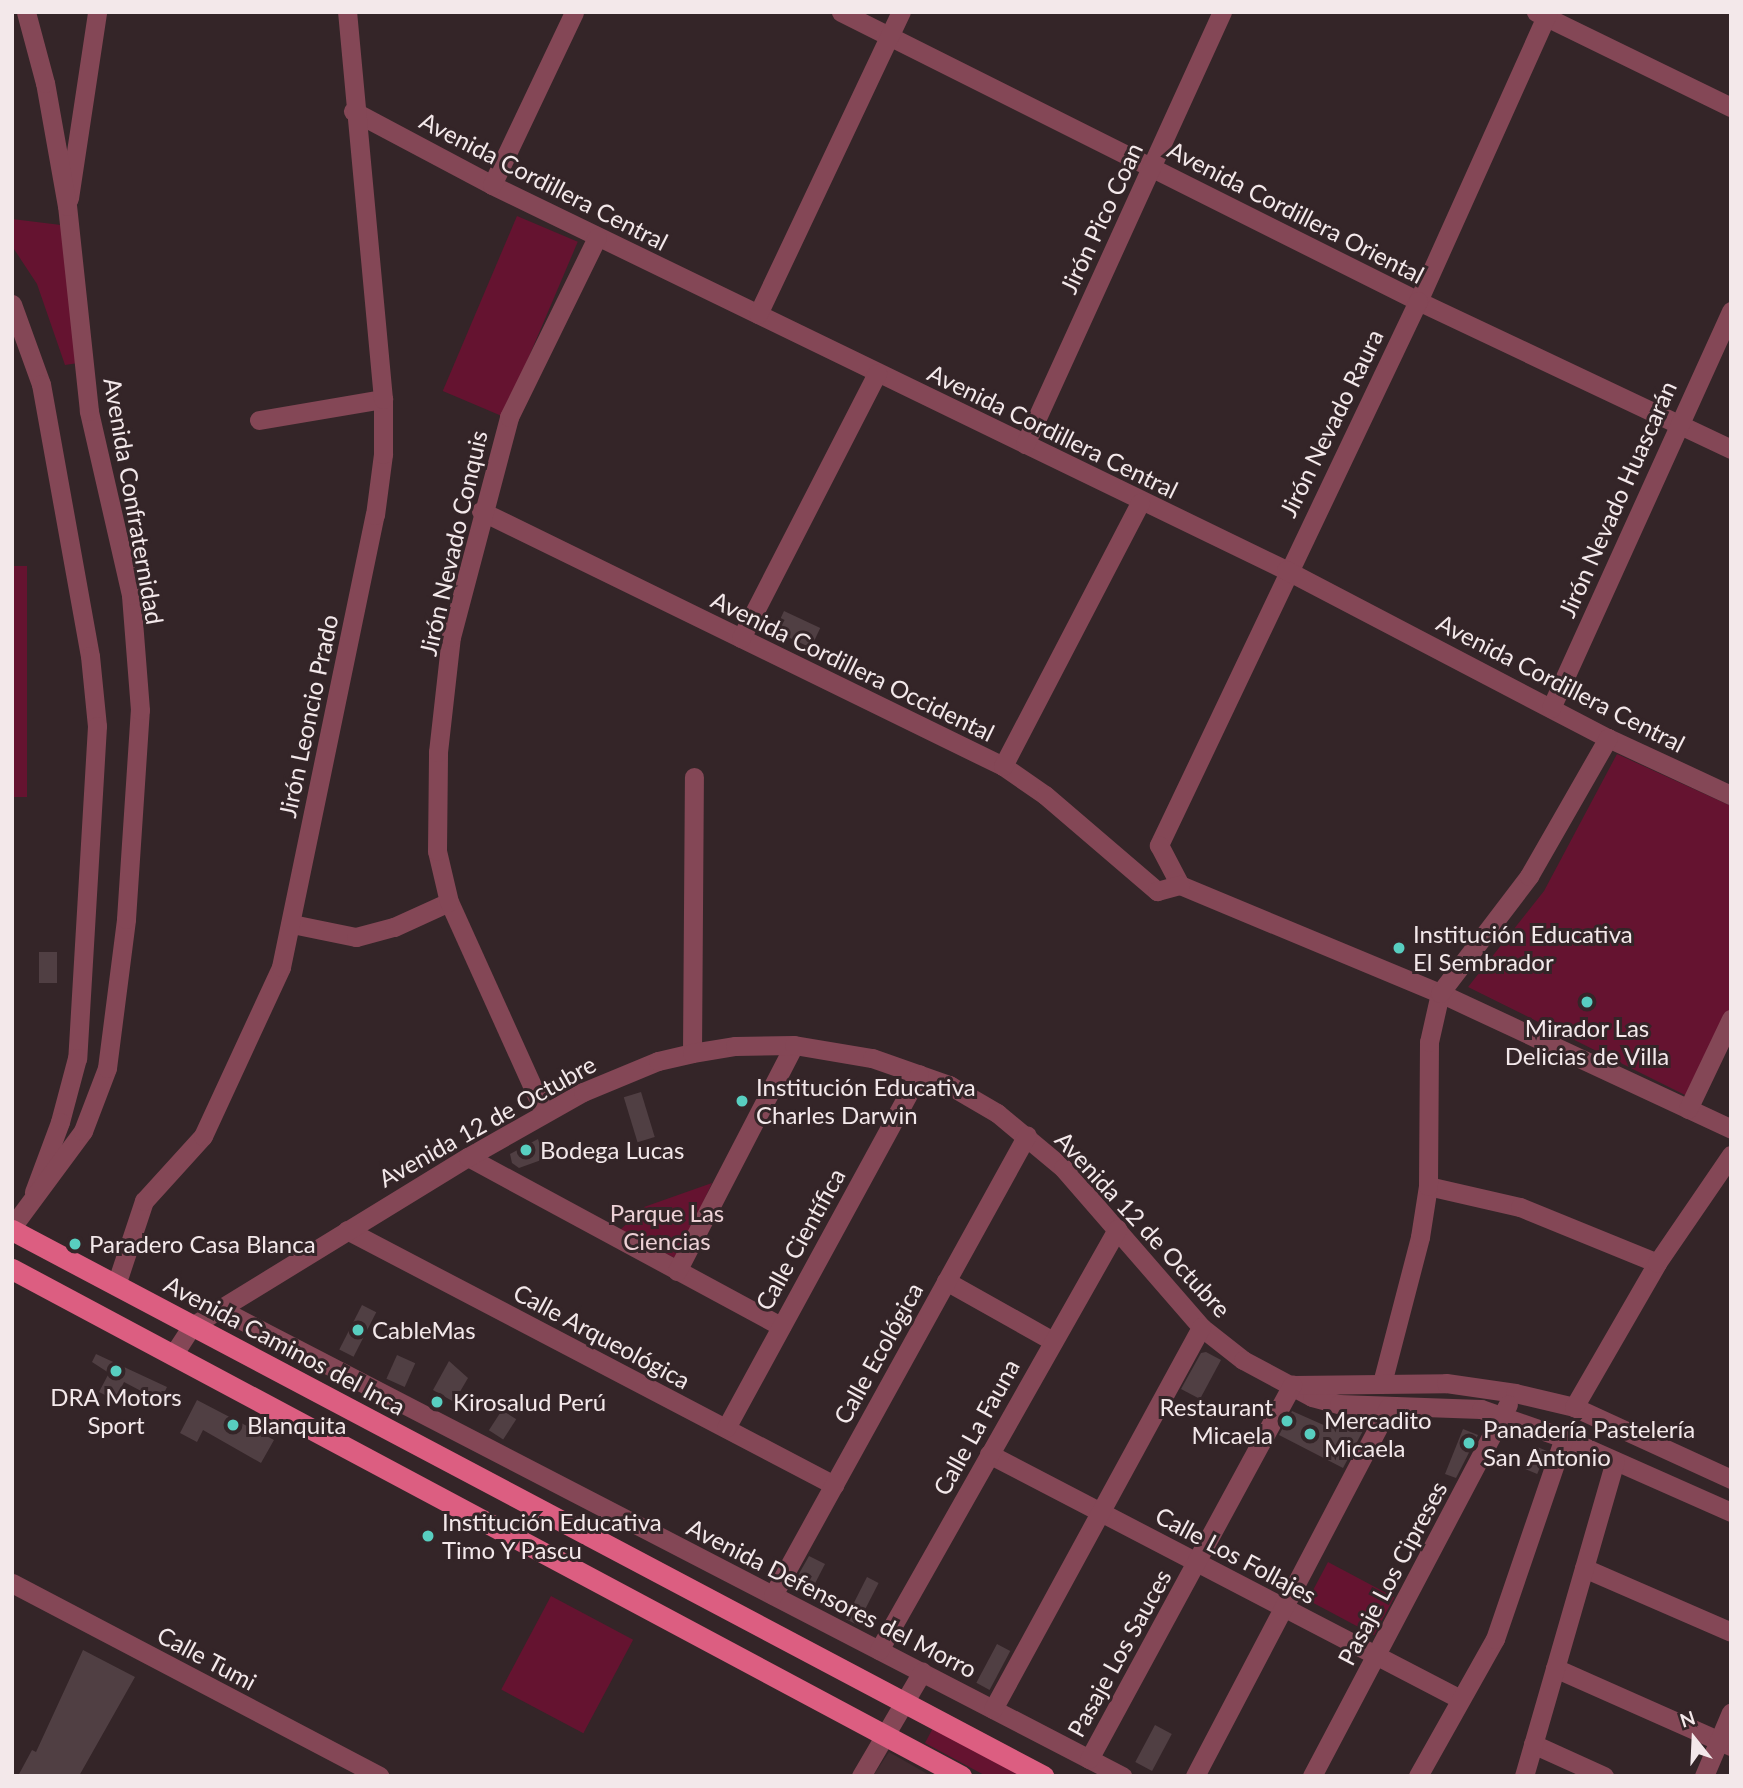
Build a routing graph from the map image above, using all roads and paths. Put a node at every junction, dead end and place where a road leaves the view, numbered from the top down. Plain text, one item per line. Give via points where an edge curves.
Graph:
1 (26, 12) edge
2 (97, 12) edge
3 (347, 12) edge
4 (574, 12) edge
5 (841, 12) edge
6 (901, 12) edge
7 (1222, 12) edge
8 (1543, 14) edge
9 (890, 37) junction
10 (1731, 107) edge
11 (353, 111) junction
12 (1151, 166) junction
13 (492, 186) junction
14 (67, 206) junction
15 (597, 237) junction
16 (1418, 301) junction
17 (1731, 311) edge
18 (15, 313) edge
19 (758, 314) junction
20 (877, 373) junction
21 (383, 399) junction
22 (259, 420) dead end
23 (1677, 422) junction
24 (1025, 444) junction
25 (1731, 449) edge
26 (1140, 503) junction
27 (481, 510) junction
28 (1286, 570) junction
29 (741, 638) junction
30 (1550, 708) junction
31 (1608, 738) junction
32 (1003, 766) junction
33 (694, 777) dead end
34 (1731, 795) edge
35 (1180, 885) junction
36 (449, 902) junction
37 (292, 924) junction
38 (1440, 993) junction
39 (1731, 1019) edge
40 (794, 1045) junction
41 (692, 1053) junction
42 (919, 1074) junction
43 (1688, 1109) junction
44 (544, 1112) junction
45 (1731, 1129) edge
46 (1027, 1135) junction
47 (1731, 1156) edge
48 (468, 1157) junction
49 (1428, 1186) junction
50 (29, 1204) junction
51 (1117, 1228) junction
52 (12, 1229) edge
53 (347, 1230) junction
54 (1657, 1263) junction
55 (12, 1269) edge
56 (677, 1271) junction
57 (946, 1281) junction
58 (116, 1285) junction
59 (220, 1310) junction
60 (192, 1326) junction
61 (781, 1326) junction
62 (1201, 1327) junction
63 (1053, 1341) junction
64 (173, 1354) junction
65 (1382, 1383) junction
66 (1292, 1385) junction
67 (1515, 1392) junction
68 (1389, 1406) junction
69 (1573, 1407) junction
70 (1502, 1416) junction
71 (726, 1428) junction
72 (1564, 1438) junction
73 (989, 1454) junction
74 (1615, 1461) junction
75 (1731, 1479) edge
76 (834, 1485) junction
77 (1100, 1512) junction
78 (1731, 1512) edge
79 (1196, 1562) junction
80 (1584, 1568) junction
81 (12, 1583) edge
82 (773, 1595) junction
83 (1283, 1607) junction
84 (1731, 1633) edge
85 (879, 1650) junction
86 (1376, 1655) junction
87 (1555, 1668) junction
88 (922, 1672) junction
89 (1460, 1699) junction
90 (904, 1703) junction
91 (993, 1709) junction
92 (1731, 1712) edge
93 (885, 1736) junction
94 (1725, 1743) edge
95 (1533, 1744) junction
96 (1089, 1759) junction
97 (379, 1776) edge
98 (861, 1776) edge
99 (961, 1776) edge
100 (1043, 1776) edge
101 (1122, 1776) edge
102 (1195, 1776) edge
103 (1312, 1776) edge
104 (1418, 1776) edge
105 (1524, 1776) edge
106 (1604, 1776) edge
107 (1704, 1776) edge

1 - 14 street, Avenida Confraternidad via 45,83
2 - 14 street via 78,164
3 - 11 street, Jirón Leoncio Prado
4 - 13 street
5 - 9 street, Avenida Cordillera Oriental
6 - 9 street
7 - 12 street, Jirón Pico Coan
8 - 10 street
8 - 16 street, Jirón Nevado Raura
9 - 12 street, Avenida Cordillera Oriental
9 - 19 street
11 - 13 street, Avenida Cordillera Central
11 - 21 street, Jirón Leoncio Prado
12 - 16 street, Avenida Cordillera Oriental
12 - 24 street, Jirón Pico Coan
13 - 15 street, Avenida Cordillera Central
14 - 50 street, Avenida Confraternidad via 89,411 131,595 140,710 126,919 107,1068 83,1131
15 - 19 street, Avenida Cordillera Central
15 - 27 street, Jirón Nevado Conquis via 509,417
16 - 23 street, Avenida Cordillera Oriental
16 - 28 street, Jirón Nevado Raura
17 - 23 street, Jirón Nevado Huascarán
18 - 50 street via 41,384 90,656 97,726 77,1059 60,1122
19 - 20 street, Avenida Cordillera Central
20 - 24 street, Avenida Cordillera Central
20 - 29 street
21 - 22 street
21 - 37 street, Jirón Leoncio Prado via 383,454 375,515
23 - 25 street, Avenida Cordillera Oriental
23 - 30 street, Jirón Nevado Huascarán
24 - 26 street, Avenida Cordillera Central
26 - 28 street, Avenida Cordillera Central
26 - 32 street
27 - 29 street, Avenida Cordillera Occidental
27 - 36 street, Jirón Nevado Conquis via 451,637 438,752 437,851
28 - 30 street, Avenida Cordillera Central
28 - 35 street, Jirón Nevado Raura via 1163,835 1161,854
29 - 32 street, Avenida Cordillera Occidental
30 - 31 street, Avenida Cordillera Central
31 - 34 street, Avenida Cordillera Central
31 - 38 street via 1529,876
32 - 35 street, Avenida Cordillera Occidental via 1045,795 1157,891
33 - 41 street
35 - 38 street, Avenida Cordillera Occidental
36 - 37 street via 394,927 356,937
36 - 44 street, Jirón Nevado Conquis
37 - 58 street, Jirón Leoncio Prado via 281,967 204,1136 159,1179 144,1201
38 - 43 street, Avenida Cordillera Occidental
38 - 49 street via 1429,1042
39 - 43 street
40 - 41 street, Avenida 12 de Octubre
40 - 42 street, Avenida 12 de Octubre via 873,1058
40 - 56 street
41 - 44 street, Avenida 12 de Octubre via 619,1075
42 - 46 street, Avenida 12 de Octubre via 970,1096
42 - 61 street, Calle Científica
43 - 45 street, Avenida Cordillera Occidental
44 - 48 street, Avenida 12 de Octubre
46 - 51 street, Avenida 12 de Octubre
46 - 57 street, Calle Ecológica
47 - 54 street
48 - 53 street, Avenida 12 de Octubre
48 - 56 street
49 - 54 street via 1520,1207
49 - 65 street via 1420,1237
50 - 52 street, Avenida Confraternidad
51 - 62 street, Avenida 12 de Octubre
51 - 63 street, Calle La Fauna
52 - 58 main road, Avenida Caminos del Inca
53 - 59 street, Avenida 12 de Octubre
53 - 71 street, Calle Arqueológica
54 - 69 street
55 - 64 main road
56 - 61 street
57 - 63 street
57 - 76 street, Calle Ecológica
58 - 60 main road, Avenida Caminos del Inca
59 - 60 street, Avenida 12 de Octubre
59 - 82 street, Avenida Defensores del Morro
60 - 64 street, Avenida 12 de Octubre
60 - 90 main road, Avenida Caminos del Inca
61 - 71 street, Calle Científica
62 - 66 street, Avenida 12 de Octubre via 1242,1360
62 - 77 street
63 - 73 street, Calle La Fauna
64 - 93 main road
65 - 66 street, Avenida 12 de Octubre
65 - 67 street, Avenida 12 de Octubre via 1446,1383
66 - 68 street, Avenida 12 de Octubre via 1325,1402
66 - 79 street, Pasaje Los Sauces
67 - 69 street, Avenida 12 de Octubre
67 - 70 street, Pasaje Los Cipreses
68 - 70 street, Avenida 12 de Octubre via 1446,1406
68 - 83 street
69 - 75 street, Avenida 12 de Octubre
70 - 72 street, Avenida 12 de Octubre
70 - 86 street, Pasaje Los Cipreses
71 - 76 street, Calle Arqueológica
72 - 74 street, Avenida 12 de Octubre
72 - 89 street via 1495,1639
73 - 77 street, Calle Los Follajes
73 - 85 street, Calle La Fauna
74 - 78 street, Avenida 12 de Octubre
74 - 80 street
76 - 82 street, Calle Ecológica
77 - 79 street, Calle Los Follajes
77 - 91 street
79 - 83 street, Calle Los Follajes
79 - 96 street, Pasaje Los Sauces
80 - 84 street
80 - 87 street
81 - 97 street, Calle Tumi
82 - 85 street, Avenida Defensores del Morro
83 - 86 street, Calle Los Follajes
83 - 102 street
85 - 88 street, Avenida Defensores del Morro
86 - 89 street, Calle Los Follajes
86 - 103 street, Pasaje Los Cipreses
87 - 94 street
87 - 95 street
88 - 90 street
88 - 91 street, Avenida Defensores del Morro
89 - 104 street
90 - 93 street
90 - 100 main road, Avenida Caminos del Inca
91 - 96 street, Avenida Defensores del Morro
92 - 94 street
93 - 98 street
93 - 99 main road
94 - 107 street
95 - 105 street
95 - 106 street
96 - 101 street, Avenida Defensores del Morro

